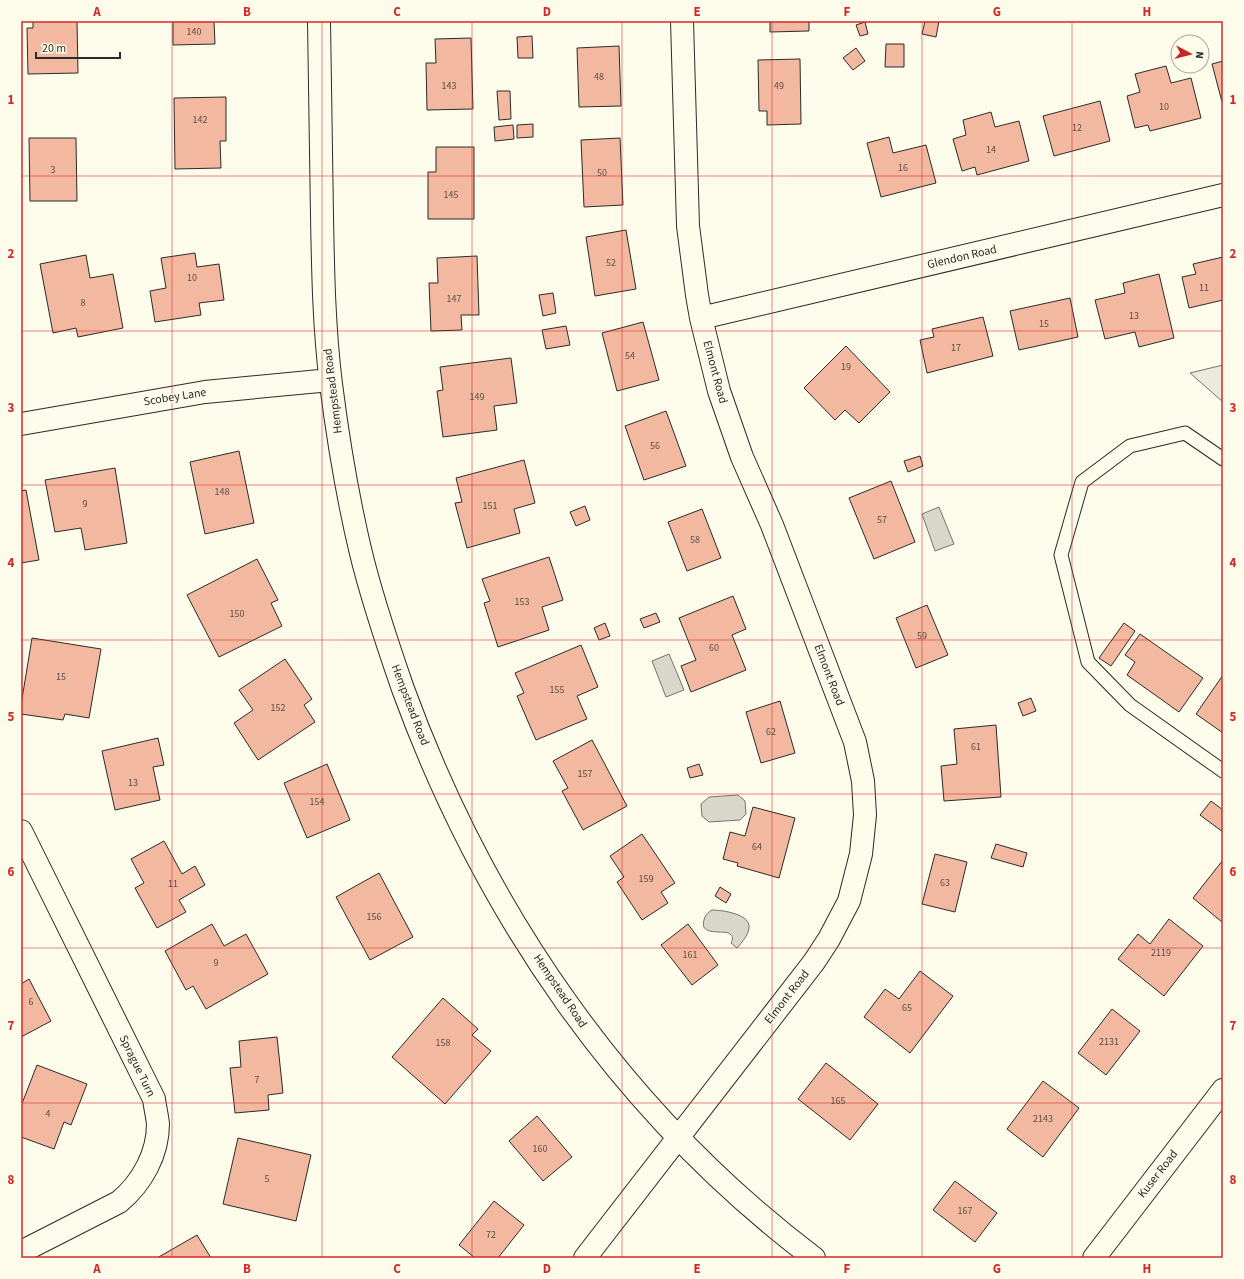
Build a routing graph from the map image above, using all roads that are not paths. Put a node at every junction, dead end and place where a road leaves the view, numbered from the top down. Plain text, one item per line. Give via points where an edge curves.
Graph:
1 (319, 21) edge
2 (682, 21) edge
3 (1223, 195) edge
4 (701, 318) junction
5 (330, 380) junction
6 (21, 424) edge
7 (1223, 459) edge
8 (1223, 771) edge
9 (21, 831) edge
10 (1223, 1090) edge
11 (678, 1137) junction
12 (21, 1252) edge
13 (585, 1258) edge
14 (814, 1258) edge
15 (1094, 1258) edge

1 - 5 street, Hempstead Road via 324,296
2 - 4 street, Elmont Road via 688,226
3 - 4 street, Glendon Road
4 - 11 street, Elmont Road via 719,391 742,457 772,525 855,742 863,780 865,815 861,854 848,900 829,940
5 - 6 street, Scobey Lane via 205,392
5 - 11 street, Hempstead Road via 341,459 360,551 384,633 418,729 455,815 499,897 549,978 597,1044
7 - 8 lane via 1186,433 1130,446 1082,482 1062,555 1088,662 1130,705
9 - 12 street, Sprague Turn via 154,1099 158,1123 154,1151 144,1175 126,1196
10 - 15 street, Kuser Road
11 - 13 street, Elmont Road
11 - 14 street, Hempstead Road via 735,1193

